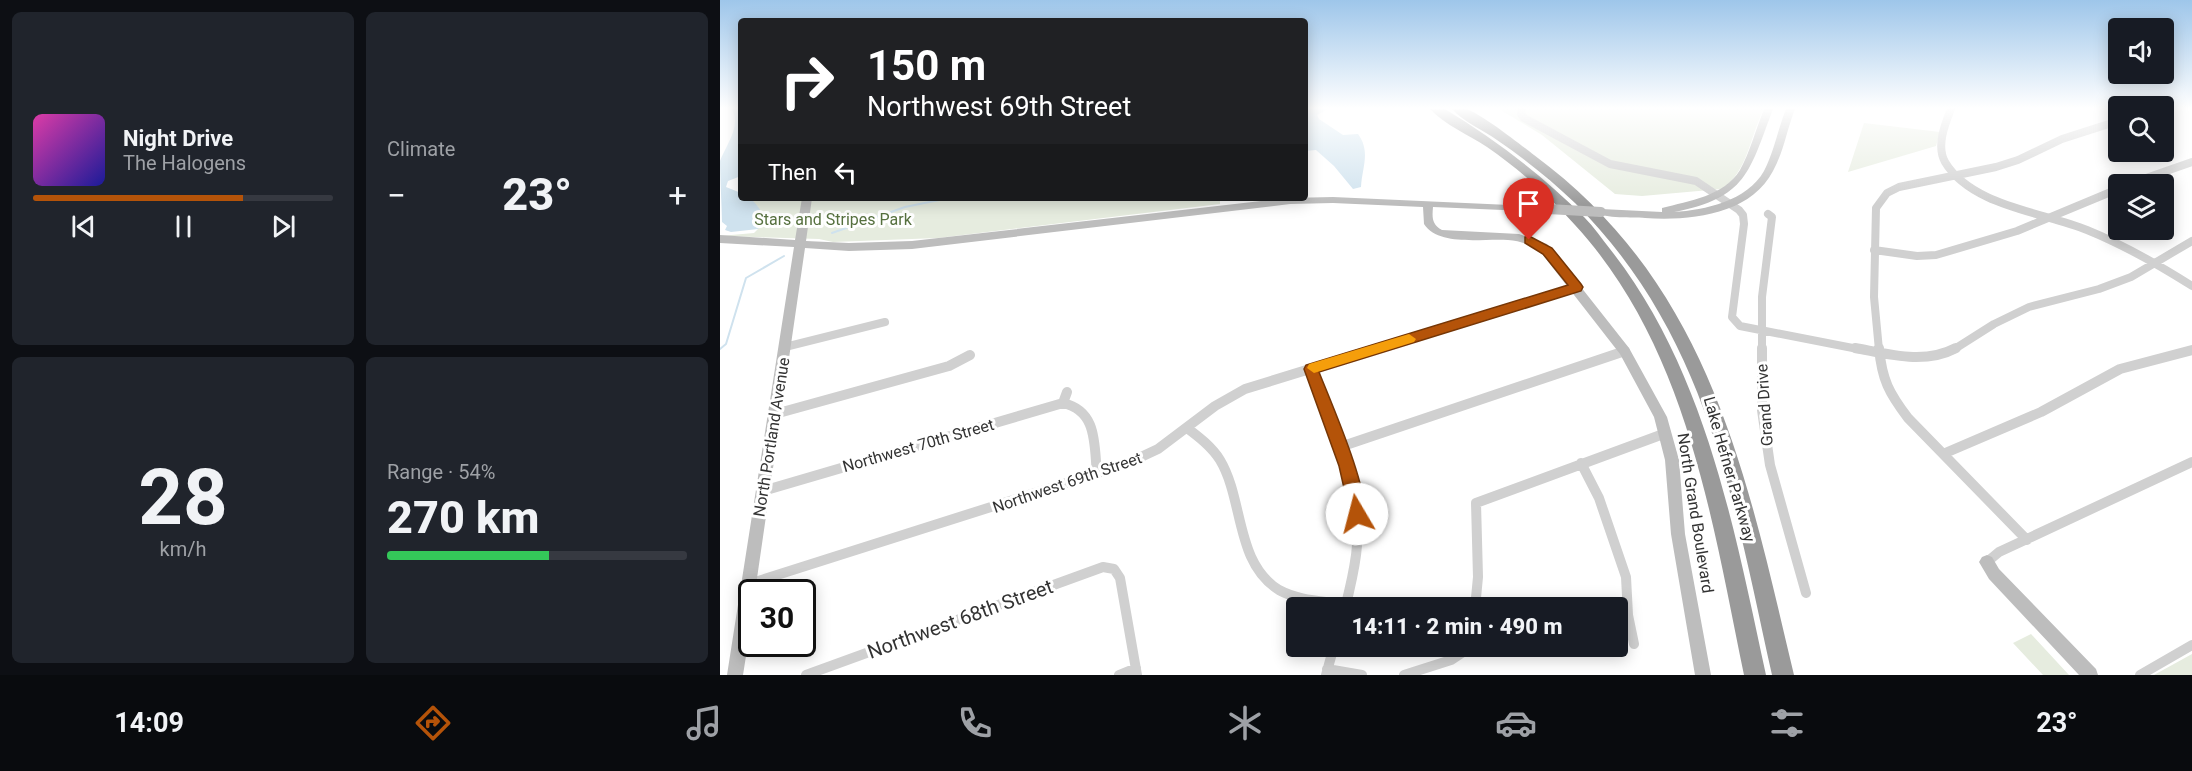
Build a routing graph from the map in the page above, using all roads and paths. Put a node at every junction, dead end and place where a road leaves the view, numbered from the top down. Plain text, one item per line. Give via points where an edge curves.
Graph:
1 (1485, 140) edge
2 (1509, 140) edge
3 (1565, 140) edge
4 (1756, 140) edge
5 (1778, 140) edge
6 (1942, 140) edge
7 (2059, 140) edge
8 (2192, 162) edge
9 (2158, 174) edge
10 (1956, 176) junction
11 (2108, 193) edge
12 (1718, 194) junction
13 (1308, 200) edge
14 (807, 201) edge
15 (1293, 201) edge
16 (1731, 203) junction
17 (1428, 204) junction
18 (1631, 213) junction
19 (1768, 214) dead end
20 (2050, 217) junction
21 (720, 239) edge
22 (2192, 241) edge
23 (800, 244) junction
24 (1874, 250) junction
25 (2153, 263) junction
26 (2192, 286) edge
27 (1577, 287) junction
28 (885, 322) dead end
29 (1760, 331) junction
30 (785, 347) junction
31 (2192, 350) edge
32 (1625, 351) junction
33 (1877, 352) junction
34 (970, 355) dead end
35 (1311, 369) junction
36 (775, 414) junction
37 (1187, 428) junction
38 (1666, 433) junction
39 (1340, 447) junction
40 (1944, 454) junction
41 (2192, 462) edge
42 (1581, 463) junction
43 (1096, 474) junction
44 (763, 491) junction
45 (2027, 540) junction
46 (1988, 562) joint
47 (750, 579) edge
48 (765, 579) edge
49 (1806, 593) dead end
50 (1303, 597) edge
51 (1347, 597) edge
52 (1476, 597) edge
53 (1634, 644) dead end
54 (2192, 645) edge
55 (738, 656) edge
56 (1331, 657) edge
57 (1455, 657) edge
58 (1137, 671) edge
59 (1327, 672) edge
60 (735, 675) edge
61 (806, 675) edge
62 (1119, 675) edge
63 (1362, 675) edge
64 (1404, 675) edge
65 (1703, 675) edge
66 (1755, 675) edge
67 (1783, 675) edge
68 (2090, 675) edge
69 (2140, 675) edge

1 - 66 highway, Lake Hefner Parkway via 1547,188 1607,253 1656,329 1701,439
2 - 67 highway, Lake Hefner Parkway via 1571,190 1629,254 1678,329 1701,375 1727,448
3 - 12 street via 1604,162 1696,181
4 - 12 street via 1739,179
5 - 16 street via 1764,177
6 - 10 street via 1945,164
7 - 10 street via 2007,164
8 - 9 street
10 - 20 street via 1990,197
10 - 24 street via 1887,193 1876,208
11 - 20 street
12 - 16 street
12 - 18 street via 1684,207
13 - 17 street
14 - 23 street, North Portland Avenue
15 - 23 street via 935,243
16 - 18 street via 1684,215
16 - 29 street via 1744,218 1732,317 1740,326
17 - 18 street, bridge
17 - 27 street, North Grand Boulevard via 1427,222 1434,231 1533,242 1548,251
19 - 29 street, Grand Drive via 1772,217
20 - 24 street via 1936,255
20 - 25 street via 2087,230
21 - 23 street
22 - 25 street
23 - 30 street, North Portland Avenue
24 - 33 street
25 - 26 street
25 - 33 street via 2112,285 2024,309 1941,355 1915,358
27 - 32 street, North Grand Boulevard
27 - 35 street, Northwest 69th Street
28 - 30 street
29 - 33 street
29 - 49 street, Grand Drive via 1766,446
30 - 36 street, North Portland Avenue
31 - 40 street via 2120,369 2041,411
32 - 38 street, North Grand Boulevard via 1653,400
32 - 39 street
33 - 40 street via 1891,396
34 - 36 street via 949,366
35 - 37 street, Northwest 69th Street via 1236,394
35 - 39 street
36 - 44 street, North Portland Avenue
37 - 43 street, Northwest 69th Street via 1145,456
37 - 50 street via 1221,460 1251,556 1263,577 1284,593
38 - 42 street
38 - 65 street, North Grand Boulevard via 1678,534
39 - 51 street via 1353,485 1357,514 1357,554
40 - 45 street
41 - 45 street
42 - 52 street via 1476,503
42 - 53 street via 1599,498 1626,577
43 - 44 street, Northwest 70th Street via 1088,415 1065,398
43 - 48 street, Northwest 69th Street
44 - 47 street, North Portland Avenue
45 - 46 street via 1992,556
46 - 68 street via 1994,574
54 - 69 street
55 - 60 street, North Portland Avenue
56 - 59 street
57 - 64 street
58 - 61 street, Northwest 68th Street via 1120,578 1114,569 1097,569
58 - 62 street
59 - 63 street

